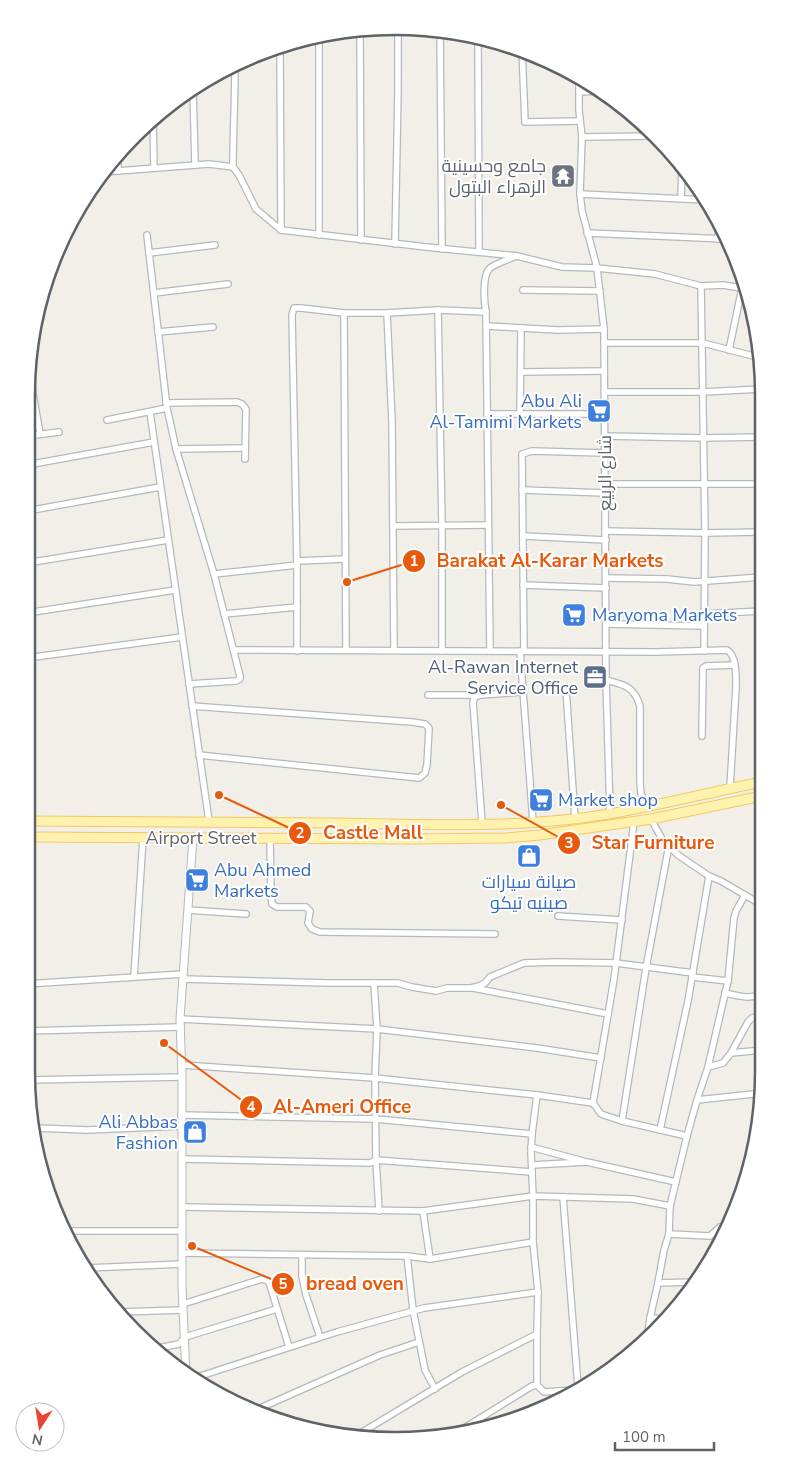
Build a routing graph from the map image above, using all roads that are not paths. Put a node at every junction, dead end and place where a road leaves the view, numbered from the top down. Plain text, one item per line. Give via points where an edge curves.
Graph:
1 (398, 35) edge
2 (360, 37) edge
3 (440, 38) edge
4 (319, 43) edge
5 (478, 45) edge
6 (280, 54) edge
7 (522, 58) edge
8 (235, 73) edge
9 (579, 86) edge
10 (579, 92) junction
11 (589, 92) edge
12 (193, 97) edge
13 (580, 121) junction
14 (153, 128) edge
15 (646, 136) edge
16 (582, 137) junction
17 (118, 165) edge
18 (195, 165) junction
19 (154, 168) junction
20 (233, 168) junction
21 (113, 171) edge
22 (118, 171) junction
23 (682, 177) edge
24 (580, 194) junction
25 (681, 198) junction
26 (697, 199) edge
27 (281, 230) junction
28 (587, 233) junction
29 (147, 235) dead end
30 (319, 236) junction
31 (718, 239) edge
32 (361, 240) junction
33 (396, 244) junction
34 (215, 245) dead end
35 (442, 249) junction
36 (479, 252) junction
37 (149, 253) junction
38 (517, 256) junction
39 (597, 268) junction
40 (228, 284) dead end
41 (701, 286) junction
42 (738, 287) edge
43 (523, 290) dead end
44 (600, 291) junction
45 (154, 293) junction
46 (742, 299) edge
47 (438, 310) junction
48 (387, 312) junction
49 (486, 312) junction
50 (344, 313) junction
51 (486, 326) junction
52 (213, 327) dead end
53 (521, 328) junction
54 (604, 329) junction
55 (158, 332) junction
56 (604, 343) junction
57 (703, 343) junction
58 (728, 350) junction
59 (753, 356) edge
60 (604, 370) junction
61 (521, 372) junction
62 (755, 389) edge
63 (604, 392) junction
64 (703, 392) junction
65 (35, 405) edge
66 (166, 406) junction
67 (150, 412) junction
68 (487, 414) junction
69 (520, 414) junction
70 (605, 414) junction
71 (107, 420) dead end
72 (58, 432) dead end
73 (40, 434) junction
74 (35, 435) edge
75 (605, 436) junction
76 (755, 437) edge
77 (703, 438) junction
78 (154, 442) junction
79 (245, 448) junction
80 (176, 449) junction
81 (605, 453) junction
82 (245, 459) dead end
83 (35, 464) edge
84 (605, 484) junction
85 (755, 484) edge
86 (704, 485) junction
87 (160, 487) junction
88 (522, 490) junction
89 (605, 493) junction
90 (35, 510) edge
91 (488, 525) junction
92 (393, 526) junction
93 (442, 526) junction
94 (605, 531) junction
95 (755, 532) edge
96 (705, 533) junction
97 (523, 536) junction
98 (168, 540) junction
99 (606, 540) junction
100 (346, 559) junction
101 (35, 562) edge
102 (297, 563) junction
103 (214, 574) junction
104 (755, 577) edge
105 (606, 578) junction
106 (705, 581) junction
107 (523, 585) junction
108 (606, 588) junction
109 (175, 590) junction
110 (297, 607) junction
111 (35, 612) edge
112 (755, 612) edge
113 (224, 614) junction
114 (704, 614) junction
115 (606, 624) junction
116 (704, 626) junction
117 (182, 637) junction
118 (234, 650) junction
119 (346, 650) junction
120 (394, 650) junction
121 (442, 650) junction
122 (298, 651) junction
123 (490, 651) junction
124 (522, 651) junction
125 (606, 651) junction
126 (704, 651) junction
127 (35, 657) edge
128 (734, 665) junction
129 (606, 680) junction
130 (189, 684) junction
131 (566, 689) dead end
132 (523, 692) junction
133 (428, 695) dead end
134 (476, 697) junction
135 (192, 706) junction
136 (702, 736) dead end
137 (199, 755) junction
138 (755, 783) edge
139 (730, 788) junction
140 (755, 798) edge
141 (646, 806) junction
142 (610, 813) junction
143 (575, 818) junction
144 (651, 820) junction
145 (35, 822) edge
146 (209, 822) junction
147 (533, 822) junction
148 (634, 822) junction
149 (482, 823) junction
150 (400, 824) junction
151 (427, 824) junction
152 (35, 837) edge
153 (143, 838) junction
154 (194, 838) junction
155 (270, 839) junction
156 (401, 839) junction
157 (427, 839) junction
158 (669, 845) junction
159 (709, 876) junction
160 (745, 895) junction
161 (755, 901) edge
162 (188, 910) junction
163 (246, 914) dead end
164 (558, 916) dead end
165 (622, 920) junction
166 (495, 934) dead end
167 (616, 964) junction
168 (646, 968) junction
169 (693, 975) junction
170 (134, 977) junction
171 (183, 977) junction
172 (728, 982) junction
173 (35, 983) edge
174 (374, 983) junction
175 (471, 988) junction
176 (725, 993) junction
177 (755, 997) edge
178 (608, 1014) junction
179 (755, 1017) edge
180 (180, 1018) junction
181 (180, 1027) junction
182 (377, 1029) junction
183 (35, 1031) edge
184 (755, 1050) edge
185 (731, 1052) junction
186 (601, 1058) junction
187 (182, 1066) junction
188 (708, 1067) junction
189 (182, 1077) junction
190 (375, 1078) junction
191 (35, 1080) edge
192 (754, 1094) edge
193 (537, 1095) junction
194 (697, 1100) junction
195 (593, 1103) junction
196 (182, 1115) junction
197 (376, 1119) junction
198 (622, 1120) junction
199 (182, 1126) junction
200 (40, 1128) edge
201 (660, 1130) junction
202 (532, 1134) junction
203 (687, 1136) junction
204 (532, 1147) junction
205 (182, 1159) junction
206 (376, 1160) junction
207 (587, 1162) junction
208 (532, 1165) junction
209 (532, 1172) junction
210 (676, 1182) junction
211 (533, 1196) junction
212 (563, 1197) junction
213 (670, 1206) junction
214 (182, 1207) junction
215 (379, 1211) junction
216 (423, 1211) junction
217 (72, 1231) edge
218 (718, 1231) edge
219 (182, 1232) junction
220 (669, 1234) junction
221 (533, 1242) junction
222 (182, 1252) junction
223 (302, 1255) junction
224 (407, 1256) junction
225 (430, 1259) junction
226 (182, 1264) junction
227 (93, 1268) edge
228 (687, 1282) edge
229 (658, 1283) junction
230 (538, 1292) junction
231 (183, 1307) junction
232 (277, 1309) junction
233 (413, 1310) junction
234 (126, 1311) edge
235 (650, 1318) junction
236 (657, 1319) edge
237 (649, 1328) edge
238 (537, 1334) junction
239 (185, 1337) junction
240 (320, 1338) junction
241 (419, 1342) junction
242 (163, 1347) edge
243 (289, 1347) junction
244 (186, 1365) edge
245 (202, 1375) edge
246 (578, 1382) edge
247 (537, 1385) junction
248 (435, 1388) junction
249 (562, 1391) edge
250 (263, 1407) edge
251 (471, 1424) edge
252 (365, 1430) edge

1 - 33 street
2 - 32 street
3 - 35 street
4 - 30 street
5 - 36 street
6 - 27 street
7 - 13 street via 525,122
8 - 20 street
9 - 10 street, شارع الربيع
10 - 11 street
10 - 13 street, شارع الربيع
12 - 18 street
13 - 16 street, شارع الربيع
14 - 19 street
15 - 16 street
16 - 24 street, شارع الربيع
17 - 22 street
18 - 19 street
18 - 20 street
19 - 22 street
20 - 27 street via 256,209
21 - 22 street
23 - 25 street
24 - 25 street
24 - 28 street, شارع الربيع
25 - 26 street
27 - 30 street
28 - 31 street
28 - 39 street, شارع الربيع
29 - 37 street
30 - 32 street
32 - 33 street
33 - 35 street
34 - 37 street
35 - 36 street
36 - 38 street
37 - 45 street
38 - 39 street via 562,267
38 - 49 street via 487,272
39 - 41 street via 654,274
39 - 44 street, شارع الربيع
40 - 45 street
41 - 42 street
41 - 57 street
43 - 44 street
44 - 54 street, شارع الربيع
45 - 55 street
46 - 58 street
47 - 48 street
47 - 49 street
47 - 93 street
48 - 50 street
48 - 92 street
49 - 51 street
50 - 100 street
50 - 102 street via 294,308 292,315
51 - 53 street
51 - 68 street
52 - 55 street
53 - 54 street
53 - 61 street
54 - 56 street, شارع الربيع
55 - 66 street
56 - 57 street
56 - 60 street, شارع الربيع
57 - 58 street
57 - 64 street
58 - 59 street
60 - 61 street
60 - 63 street, شارع الربيع
61 - 69 street
62 - 64 street
63 - 64 street
63 - 70 street, شارع الربيع
64 - 77 street
65 - 73 street
66 - 67 street
66 - 79 street via 242,404 246,410
66 - 80 street
67 - 71 street
67 - 78 street
68 - 69 street
68 - 91 street
69 - 70 street
70 - 75 street, شارع الربيع
72 - 73 street
73 - 74 street
75 - 77 street
75 - 81 street, شارع الربيع
76 - 77 street
77 - 86 street
78 - 83 street
78 - 87 street
79 - 80 street
79 - 82 street
80 - 103 street
81 - 84 street, شارع الربيع
81 - 88 street via 526,452 522,454
84 - 86 street
84 - 89 street, شارع الربيع
85 - 86 street
86 - 96 street
87 - 90 street
87 - 98 street
88 - 89 street
88 - 97 street
89 - 94 street, شارع الربيع
91 - 93 street
91 - 123 street
92 - 93 street
92 - 120 street
93 - 121 street
94 - 96 street
94 - 99 street, شارع الربيع
95 - 96 street
96 - 106 street
97 - 99 street
97 - 107 street
98 - 101 street
98 - 109 street
99 - 105 street, شارع الربيع
100 - 102 street
100 - 119 street
102 - 103 street
102 - 110 street
103 - 113 street
104 - 106 street
105 - 106 street
105 - 108 street, شارع الربيع
106 - 114 street
107 - 108 street
107 - 124 street
108 - 115 street, شارع الربيع
109 - 111 street
109 - 117 street
110 - 113 street
110 - 122 street
112 - 114 street
113 - 118 street
114 - 116 street
115 - 116 street
115 - 125 street, شارع الربيع
116 - 126 street
117 - 127 street
117 - 130 street
118 - 122 street
118 - 130 street via 240,679
119 - 120 street
119 - 122 street
120 - 121 street
121 - 123 street
123 - 124 street
124 - 125 street
124 - 132 street
125 - 126 street
125 - 129 street, شارع الربيع
126 - 128 street via 727,650 731,652
128 - 136 street via 703,668
128 - 139 street via 736,686
129 - 141 street via 631,689 640,706 640,782
129 - 142 street, شارع الربيع
130 - 135 street
131 - 143 street
132 - 134 street
132 - 147 street
133 - 134 street
134 - 149 street
135 - 137 street
135 - 137 street via 412,722 429,728 427,765 425,774 419,778
137 - 146 street
138 - 139 main road, Airport Street
139 - 141 main road, Airport Street
140 - 144 main road, Airport Street
141 - 142 main road, Airport Street
142 - 143 main road, Airport Street
143 - 147 main road, Airport Street
144 - 148 main road, Airport Street
144 - 158 street
145 - 146 main road, Airport Street
146 - 150 main road, Airport Street
147 - 149 main road, Airport Street
148 - 157 main road, Airport Street via 506,838
148 - 165 street
149 - 151 main road, Airport Street
150 - 151 main road, Airport Street
150 - 156 main road
151 - 157 main road via 424,831
152 - 153 main road, Airport Street
153 - 154 main road, Airport Street
153 - 170 street
154 - 155 main road, Airport Street
154 - 162 street
155 - 156 main road, Airport Street
155 - 166 street via 272,904 277,907 306,907 310,911 308,924 312,929 320,932
156 - 157 main road, Airport Street
158 - 159 street
158 - 168 street
159 - 160 street
159 - 169 street
160 - 161 street
160 - 172 street via 734,918
162 - 163 street
162 - 171 street
164 - 165 street
165 - 167 street
167 - 168 street
167 - 175 street via 524,963
167 - 178 street
168 - 169 street
168 - 198 street
169 - 172 street
169 - 201 street
170 - 171 street
170 - 173 street
171 - 174 street
171 - 180 street
172 - 176 street
174 - 175 street via 398,983 436,991
174 - 182 street
175 - 178 street
176 - 177 street
176 - 188 street
178 - 186 street
179 - 185 street via 748,1022
180 - 181 street
180 - 182 street
181 - 183 street
181 - 187 street
182 - 186 street
182 - 190 street
184 - 185 street
185 - 188 street via 723,1063
186 - 195 street
187 - 189 street
187 - 190 street
188 - 194 street
189 - 191 street
189 - 196 street
190 - 193 street
190 - 197 street
192 - 194 street
193 - 195 street
193 - 202 street
194 - 203 street
195 - 198 street via 601,1114
196 - 197 street
196 - 199 street
197 - 202 street
197 - 206 street
198 - 201 street
199 - 200 street via 87,1130
199 - 205 street
201 - 203 street
202 - 204 street
203 - 210 street
204 - 207 street
204 - 208 street
205 - 206 street via 370,1163
205 - 214 street
206 - 209 street
206 - 215 street
207 - 208 street
207 - 210 street
208 - 209 street
209 - 211 street
210 - 213 street
211 - 212 street
211 - 216 street
211 - 221 street
212 - 213 street via 633,1199
212 - 246 street
213 - 220 street
214 - 215 street
214 - 219 street
215 - 216 street
216 - 225 street
217 - 219 street
218 - 220 street via 710,1236
219 - 222 street
220 - 229 street
221 - 225 street
221 - 230 street
222 - 223 street
222 - 226 street
223 - 224 street
223 - 240 street via 306,1295
224 - 225 street
224 - 233 street
226 - 227 street
226 - 231 street
228 - 229 street
229 - 235 street
230 - 233 street
230 - 238 street
231 - 232 street via 262,1279 269,1282
231 - 234 street
231 - 239 street
232 - 239 street
232 - 243 street
233 - 240 street
233 - 241 street
235 - 236 street
235 - 237 street
238 - 247 street
238 - 248 street
239 - 242 street via 179,1344
239 - 244 street
240 - 243 street
241 - 248 street via 425,1370
241 - 250 street via 380,1355
243 - 245 street
247 - 249 street via 544,1392
247 - 251 street
248 - 252 street

